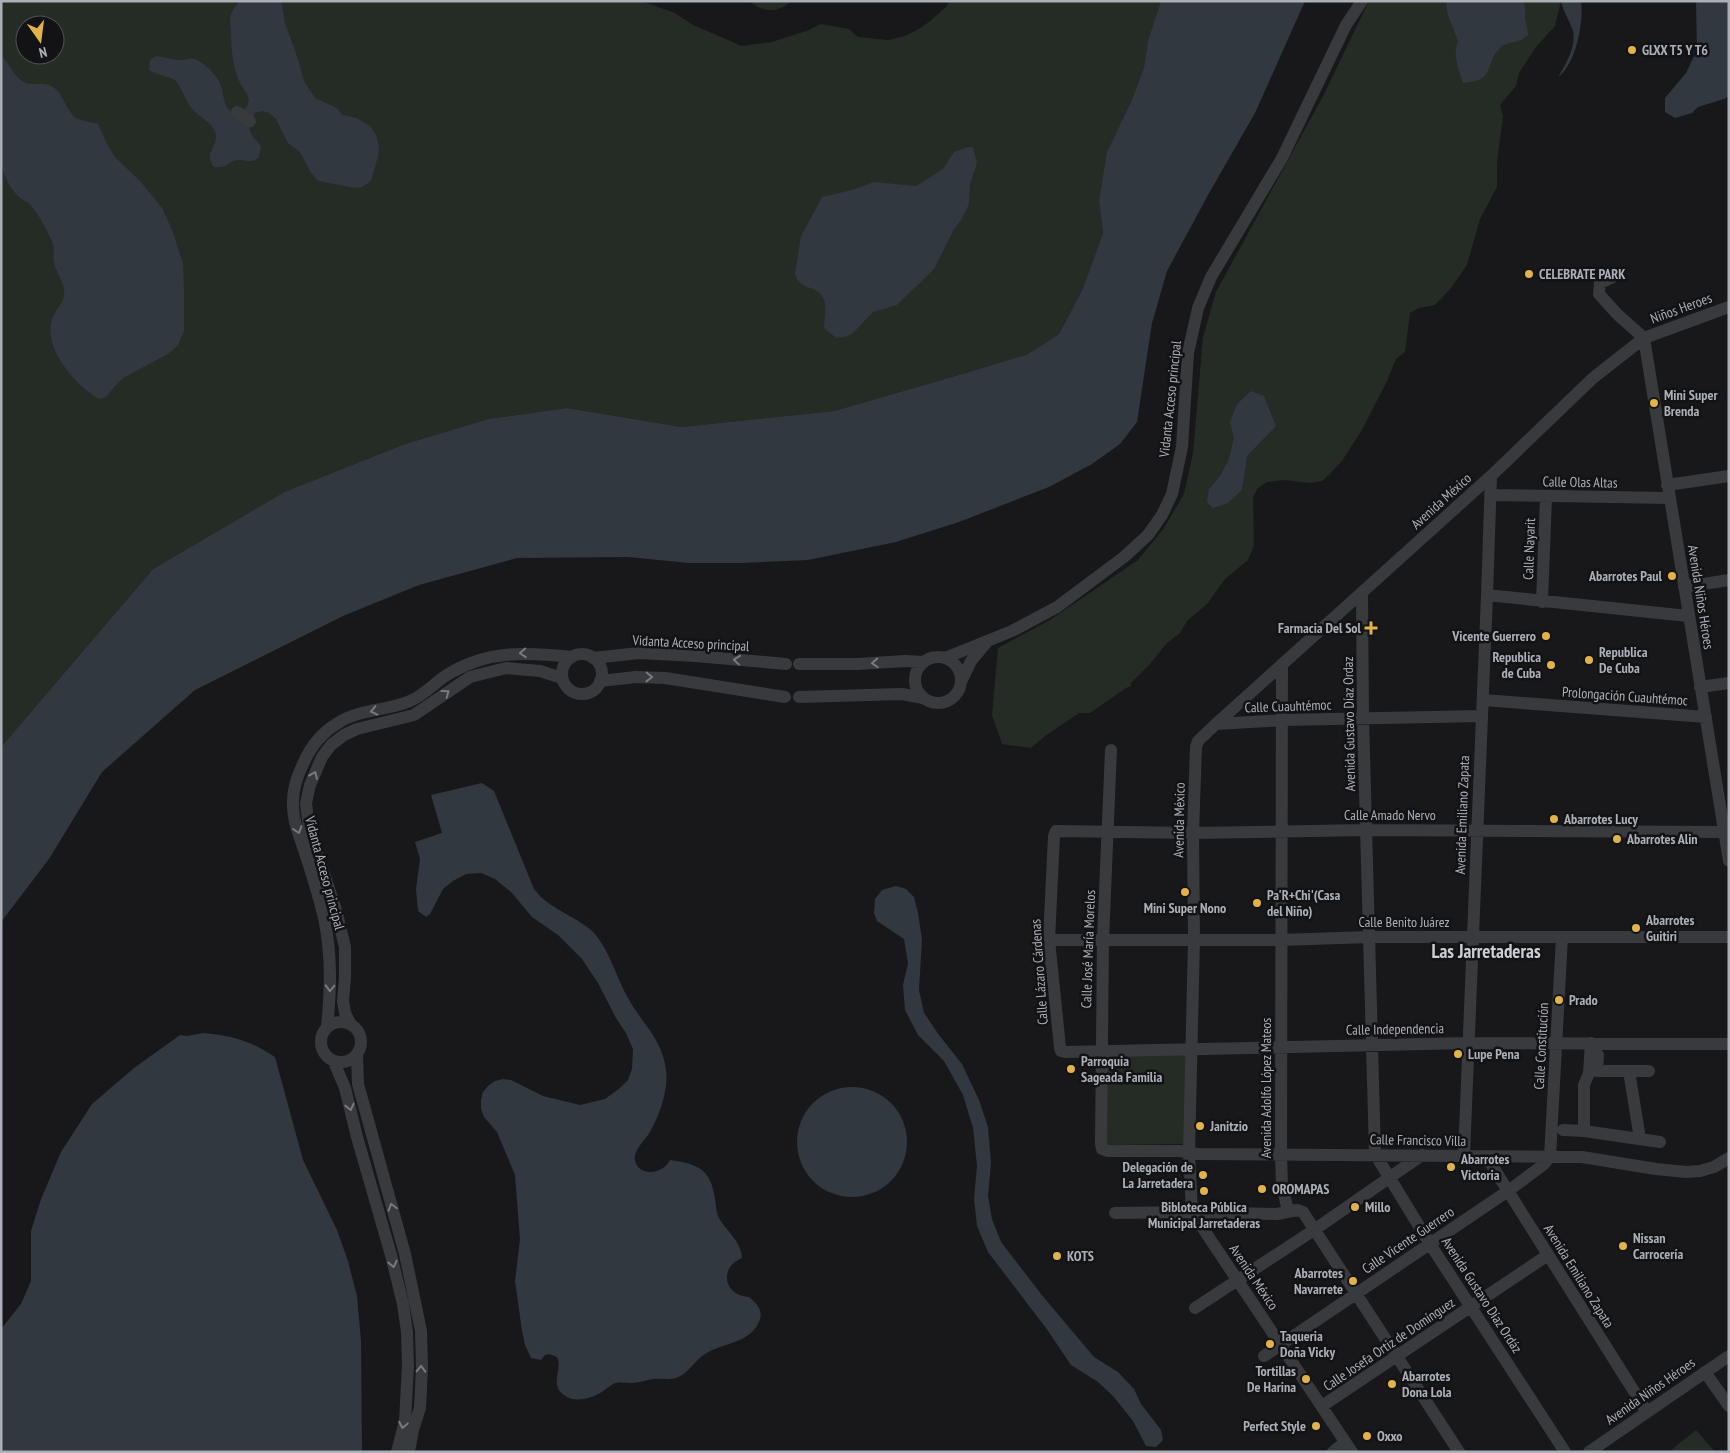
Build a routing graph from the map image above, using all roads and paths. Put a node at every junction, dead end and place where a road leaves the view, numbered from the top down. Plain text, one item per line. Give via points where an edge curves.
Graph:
1 (1362, 1) edge
2 (237, 112) dead end
3 (250, 121) dead end
4 (1613, 277) dead end
5 (1729, 307) edge
6 (1644, 338) junction
7 (1491, 476) junction
8 (1729, 476) edge
9 (1667, 484) junction
10 (1490, 495) junction
11 (1546, 497) junction
12 (1669, 498) junction
13 (1729, 580) edge
14 (1684, 587) junction
15 (1362, 593) junction
16 (1487, 595) junction
17 (1542, 602) junction
18 (1688, 616) junction
19 (987, 642) junction
20 (572, 657) junction
21 (594, 658) junction
22 (946, 658) junction
23 (924, 662) junction
24 (786, 664) dead end
25 (799, 664) dead end
26 (1282, 664) junction
27 (562, 678) junction
28 (962, 680) junction
29 (600, 681) junction
30 (1729, 683) edge
31 (1700, 687) junction
32 (785, 697) dead end
33 (800, 697) dead end
34 (923, 698) junction
35 (1483, 700) junction
36 (1481, 716) junction
37 (1706, 717) junction
38 (1363, 718) junction
39 (1283, 720) junction
40 (1216, 724) junction
41 (1111, 750) dead end
42 (1724, 799) edge
43 (1367, 830) junction
44 (1477, 830) junction
45 (1056, 831) joint
46 (1108, 831) junction
47 (1281, 832) junction
48 (1724, 832) junction
49 (1193, 833) junction
50 (1729, 861) edge
51 (1369, 937) junction
52 (1472, 937) junction
53 (1562, 937) junction
54 (1729, 937) edge
55 (1050, 940) junction
56 (1103, 940) junction
57 (1194, 940) junction
58 (1281, 940) junction
59 (351, 1025) junction
60 (327, 1027) junction
61 (1468, 1043) junction
62 (1557, 1043) junction
63 (1594, 1043) junction
64 (1372, 1044) junction
65 (1729, 1044) edge
66 (1281, 1047) junction
67 (1192, 1048) junction
68 (1061, 1051) joint
69 (1101, 1052) junction
70 (357, 1055) junction
71 (334, 1062) junction
72 (1649, 1071) dead end
73 (1629, 1072) junction
74 (1563, 1130) dead end
75 (1584, 1131) junction
76 (1640, 1139) junction
77 (1660, 1142) dead end
78 (1102, 1149) joint
79 (1189, 1153) junction
80 (1375, 1154) junction
81 (1281, 1155) junction
82 (1422, 1155) junction
83 (1464, 1155) junction
84 (1486, 1156) junction
85 (1550, 1157) junction
86 (1729, 1158) edge
87 (1390, 1178) junction
88 (1508, 1191) junction
89 (1288, 1210) junction
90 (1192, 1212) junction
91 (1115, 1213) dead end
92 (1314, 1230) junction
93 (1430, 1244) junction
94 (1548, 1256) junction
95 (1237, 1279) junction
96 (1356, 1293) junction
97 (1471, 1307) junction
98 (1195, 1308) dead end
99 (1281, 1345) junction
100 (1264, 1356) dead end
101 (1729, 1356) edge
102 (1398, 1357) junction
103 (1705, 1372) junction
104 (1322, 1406) junction
105 (1729, 1406) edge
106 (1647, 1412) junction
107 (1342, 1449) edge
108 (1455, 1450) edge
109 (397, 1452) edge
110 (409, 1452) edge
111 (1565, 1452) edge
112 (1589, 1452) edge

1 - 19 street, Vidanta Acceso principal via 1346,25 1282,158 1211,276 1198,308 1188,353 1182,448 1172,494 1162,515 1148,535 1130,551 1057,607
2 - 3 street
4 - 6 street via 1600,283 1600,294
5 - 6 street, Niños Heroes
6 - 7 street, Avenida México via 1593,378
6 - 9 street, Avenida Niños Héroes
7 - 10 street, Avenida Emiliano Zapata
7 - 15 street, Avenida México
8 - 9 street
9 - 12 street, Avenida Niños Héroes
10 - 11 street, Calle Olas Altas
10 - 16 street, Avenida Emiliano Zapata
11 - 12 street, Calle Olas Altas
11 - 17 street, Calle Nayarit
12 - 14 street, Avenida Niños Héroes
13 - 14 street
14 - 18 street, Avenida Niños Héroes
15 - 26 street, Avenida México
15 - 38 street, Avenida Gustavo Díaz Ordaz
16 - 17 street
16 - 35 street, Avenida Emiliano Zapata
17 - 18 street
18 - 31 street, Avenida Niños Héroes
19 - 22 street, Vidanta Acceso principal
19 - 28 street via 971,661
20 - 21 street, Vidanta Acceso principal via 583,654
20 - 27 street via 564,666
20 -> 60 street, Vidanta Acceso principal via 534,653 474,662 449,673 415,699 350,716 328,730 310,749 295,780 292,804 328,942 331,969
24 -> 21 street, Vidanta Acceso principal via 640,653
21 - 29 street via 601,668
22 - 23 street via 931,658
22 - 28 street via 957,666
23 -> 25 street
23 - 34 street via 915,680
26 - 39 street, Avenida Adolfo López Mateos
26 - 40 street, Avenida México
27 - 29 street via 568,689 580,694 592,691
59 -> 27 street via 344,1013 343,1001 345,947 309,829 306,803 310,784 322,758 344,735 414,715 470,677 506,668 540,671
28 - 34 street via 952,700 938,704
29 -> 32 street via 665,678
30 - 31 street, Prolongación Cuauhtémoc
31 - 37 street, Avenida Niños Héroes
33 - 34 street via 902,694
35 - 36 street, Avenida Emiliano Zapata
35 - 37 street, Prolongación Cuauhtémoc
36 - 38 street, Calle Cuauhtémoc
36 - 44 street, Avenida Emiliano Zapata
37 - 42 street, Avenida Niños Héroes
38 - 39 street, Calle Cuauhtémoc
38 - 43 street, Avenida Gustavo Díaz Ordaz
39 - 40 street, Calle Cuauhtémoc
39 - 47 street, Avenida Adolfo López Mateos
40 - 49 street, Avenida México via 1196,747
41 - 46 street, Calle José María Morelos
42 - 48 street, Avenida Niños Héroes
43 - 44 street, Calle Amado Nervo
43 - 47 street, Calle Amado Nervo
43 - 51 street, Avenida Gustavo Díaz Ordaz
44 - 48 street, Calle Amado Nervo
44 - 52 street, Avenida Emiliano Zapata
45 - 46 street, Calle Amado Nervo
45 - 55 street, Calle Lázaro Cárdenas
46 - 49 street, Calle Amado Nervo
46 - 56 street, Calle José María Morelos
47 - 49 street, Calle Amado Nervo
47 - 58 street, Avenida Adolfo López Mateos
48 - 50 street, Avenida Niños Héroes
49 - 57 street, Avenida México
51 - 52 street, Calle Benito Juárez
51 - 58 street, Calle Benito Juárez
51 - 64 street, Avenida Gustavo Díaz Ordaz
52 - 53 street, Calle Benito Juárez
52 - 61 street, Avenida Emiliano Zapata
53 - 54 street, Calle Benito Juárez
53 - 62 street, Calle Constitución
55 - 56 street, Calle Benito Juárez
55 - 68 street, Calle Lázaro Cárdenas
56 - 57 street, Calle Benito Juárez
56 - 69 street, Calle José María Morelos
57 - 58 street, Calle Benito Juárez
57 - 67 street, Avenida México
58 - 66 street, Avenida Adolfo López Mateos
59 - 60 street via 339,1022
59 - 70 street via 362,1040
60 - 71 street, Vidanta Acceso principal via 321,1046
61 - 62 street, Calle Independencia
61 - 64 street, Calle Independencia
61 - 83 street, Avenida Emiliano Zapata
62 - 63 street, Calle Independencia
62 - 85 street, Calle Constitución
63 - 65 street, Calle Independencia
63 - 73 street via 1597,1072
63 - 75 street via 1584,1085
64 - 66 street, Calle Independencia
64 - 80 street, Avenida Gustavo Díaz Ordaz
66 - 67 street, Calle Independencia
66 - 81 street, Avenida Adolfo López Mateos
67 - 69 street, Calle Independencia
67 - 79 street, Avenida México
68 - 69 street, Calle Independencia
69 - 78 street, Calle José María Morelos
70 - 71 street via 348,1062
110 -> 70 street via 420,1408 421,1330 405,1254 358,1084
71 -> 109 street, Vidanta Acceso principal via 345,1088 403,1304 408,1366 405,1421
72 - 73 street
73 - 76 street
74 - 75 street
75 - 76 street
76 - 77 street
78 - 79 street, Calle Francisco Villa
79 - 81 street, Calle Francisco Villa
79 - 90 street, Avenida México
80 - 81 street, Calle Francisco Villa
80 - 82 street, Calle Francisco Villa
80 - 87 street, Avenida Gustavo Díaz Ordáz
81 - 89 street, Avenida Adolfo López Mateos via 1282,1185
82 - 83 street, Calle Francisco Villa
82 - 87 street
83 - 84 street, Calle Francisco Villa
84 - 85 street, Calle Francisco Villa
84 - 88 street, Avenida Emiliano Zapata
85 - 86 street, Calle Francisco Villa via 1582,1157 1686,1172 1714,1167
85 - 88 street, Calle Vicente Guerrero via 1543,1166
87 - 92 street
87 - 93 street, Avenida Gustavo Díaz Ordáz
88 - 93 street, Calle Vicente Guerrero
88 - 94 street, Avenida Emiliano Zapata
89 - 90 street via 1277,1214
89 - 92 street via 1303,1212
90 - 91 street
90 - 95 street, Avenida México
92 - 95 street
92 - 96 street
93 - 96 street, Calle Vicente Guerrero
93 - 97 street, Avenida Gustavo Díaz Ordáz
94 - 97 street, Calle Josefa Ortiz de Domínguez
94 - 106 street, Avenida Emiliano Zapata
95 - 98 street
95 - 99 street, Avenida México
96 - 99 street, Calle Vicente Guerrero
96 - 102 street
97 - 102 street, Calle Josefa Ortiz de Domínguez
97 - 111 street, Avenida Gustavo Díaz Ordáz
99 - 100 street, Calle Vicente Guerrero
99 - 104 street, Avenida México
101 - 103 street, Avenida Niños Héroes
102 - 104 street, Calle Josefa Ortiz de Domínguez
102 - 108 street
103 - 105 street
103 - 106 street, Avenida Niños Héroes
104 - 107 street, Avenida México
106 - 112 street, Avenida Niños Héroes

